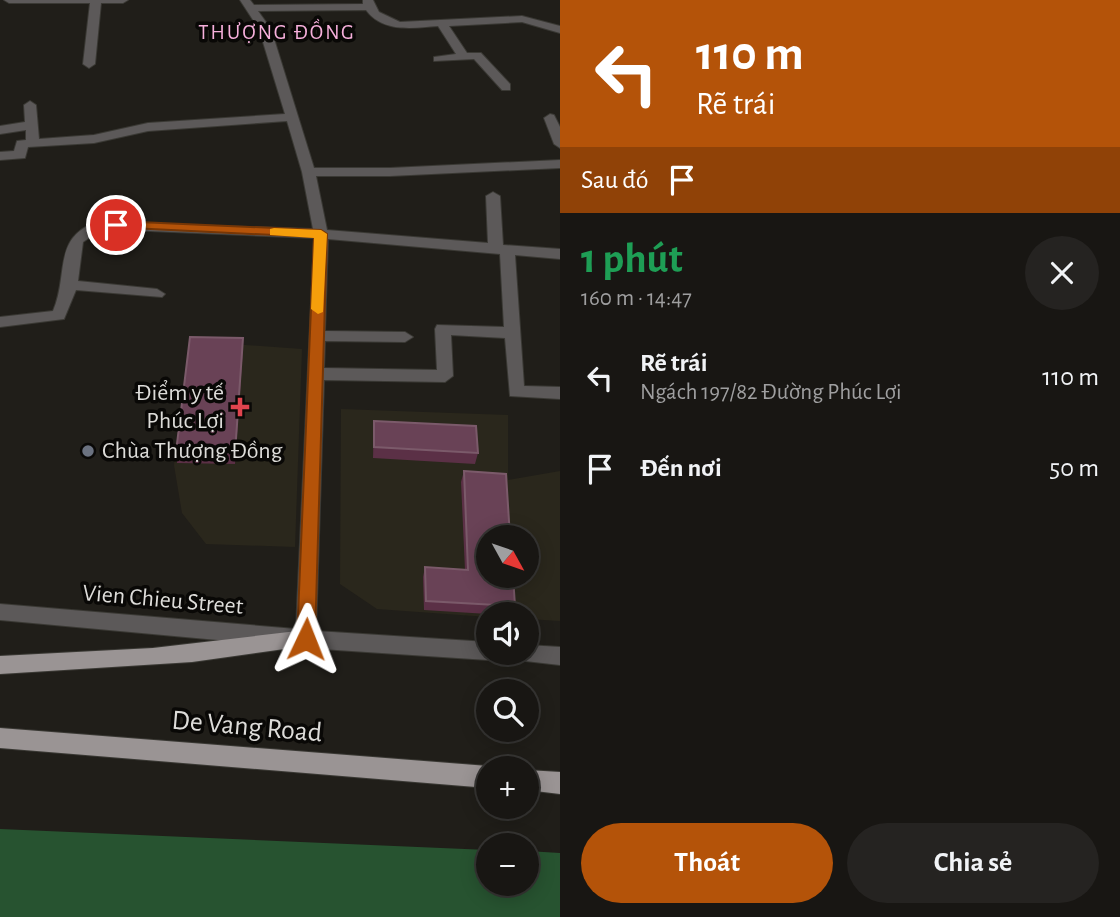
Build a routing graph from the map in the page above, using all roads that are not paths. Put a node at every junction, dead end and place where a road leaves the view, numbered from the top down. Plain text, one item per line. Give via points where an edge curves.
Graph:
1 (9, 0) edge
2 (123, 0) edge
3 (96, 2) edge
4 (369, 3) edge
5 (249, 4) edge
6 (443, 24) junction
7 (560, 30) edge
8 (463, 56) junction
9 (438, 60) dead end
10 (89, 64) dead end
11 (506, 87) dead end
12 (30, 105) dead end
13 (291, 117) junction
14 (550, 118) dead end
15 (32, 125) junction
16 (0, 130) edge
17 (33, 143) junction
18 (560, 144) edge
19 (0, 156) edge
20 (560, 164) edge
21 (309, 172) junction
22 (493, 196) dead end
23 (321, 234) junction
24 (501, 250) junction
25 (560, 254) edge
26 (70, 285) junction
27 (157, 294) dead end
28 (0, 322) edge
29 (512, 333) junction
30 (317, 336) junction
31 (405, 337) dead end
32 (316, 374) junction
33 (560, 393) edge
34 (0, 612) edge
35 (306, 639) junction
36 (476, 650) edge
37 (539, 655) edge
38 (560, 656) edge
39 (0, 665) edge
40 (0, 738) edge
41 (476, 776) edge
42 (539, 781) edge
43 (560, 783) edge

1 - 3 street
2 - 3 street
3 - 10 street
4 - 5 street
4 - 6 street via 373,13 385,21
5 - 13 street via 265,29
6 - 7 street via 522,19
6 - 8 street
8 - 9 street
8 - 11 street via 477,55
12 - 15 street
13 - 17 street via 148,127 94,139
13 - 21 street
14 - 18 street
15 - 16 street
15 - 17 street
17 - 19 street via 22,144 20,155
20 - 21 street
21 - 23 street
22 - 24 street
23 - 24 street
23 - 26 street via 102,225 87,229 76,239
23 - 30 street
24 - 25 street
24 - 29 street
26 - 27 street
26 - 28 street via 59,315
29 - 32 street via 443,328 445,376
29 - 33 street via 516,392
30 - 31 street
30 - 32 street
32 - 35 street
34 - 35 street, Vien Chieu Street
35 - 36 street, Vien Chieu Street
35 - 39 main road via 163,657
37 - 38 street
40 - 41 main road, De Vang Road
42 - 43 main road

